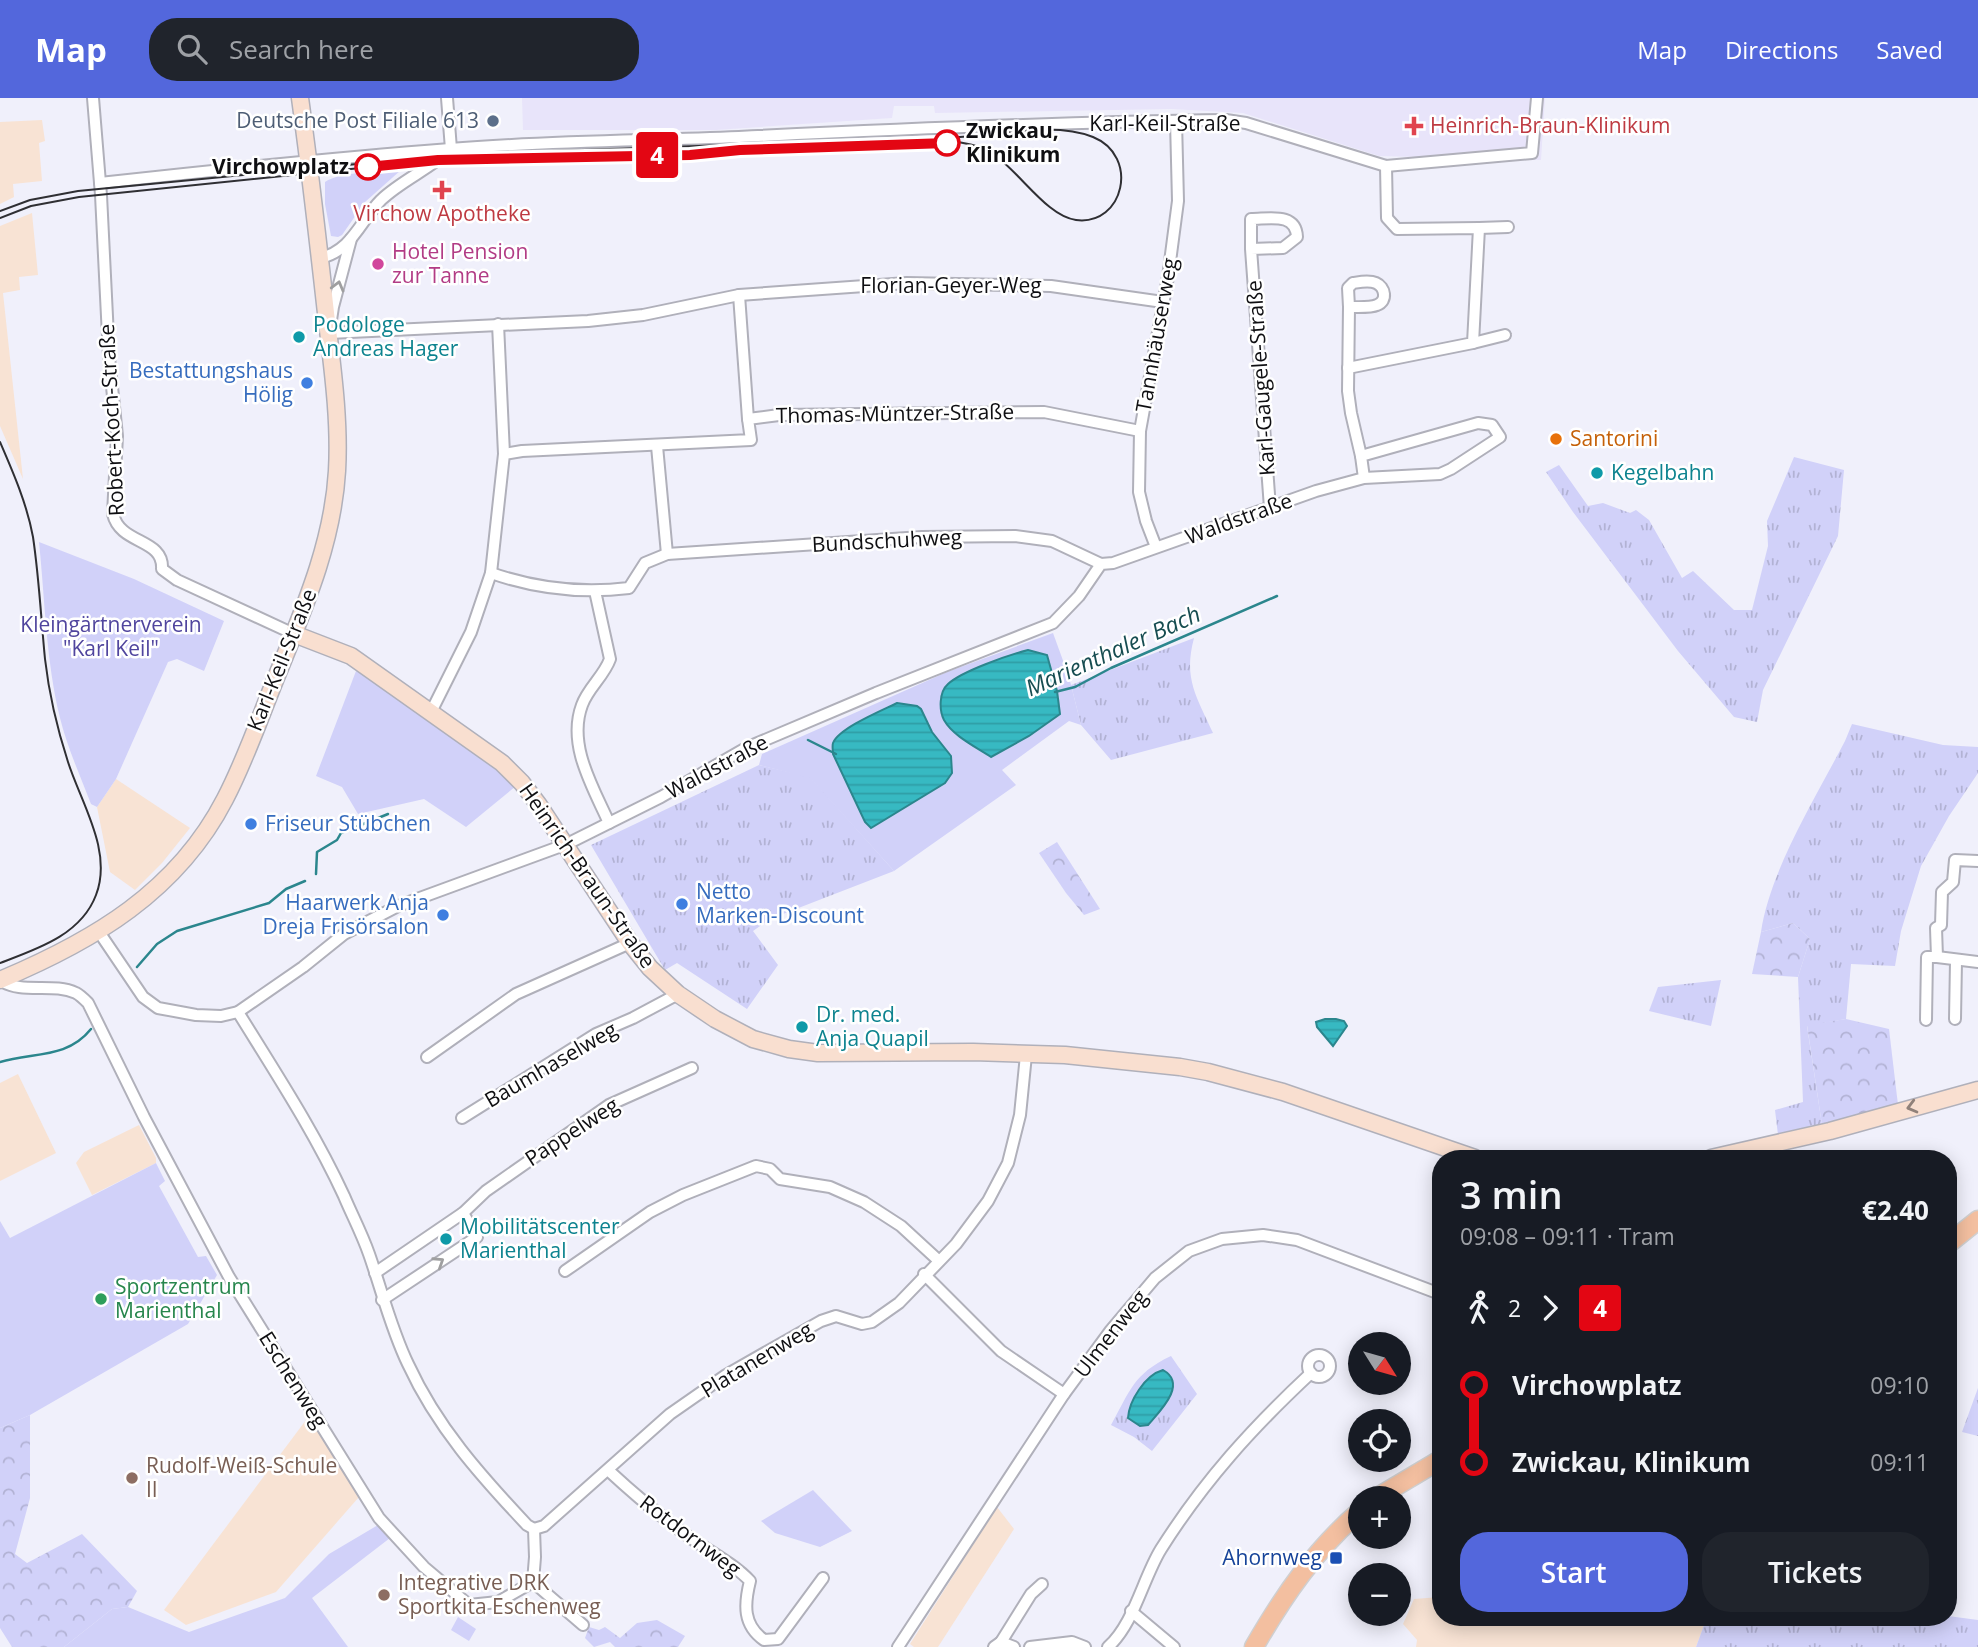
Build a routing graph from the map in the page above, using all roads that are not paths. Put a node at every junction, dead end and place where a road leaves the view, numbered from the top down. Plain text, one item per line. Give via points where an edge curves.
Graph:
1 (93, 98) edge
2 (300, 98) edge
3 (447, 98) edge
4 (1537, 98) edge
5 (1176, 121) junction
6 (451, 149) junction
7 (309, 162) junction
8 (1386, 166) junction
9 (100, 183) junction
10 (1508, 227) dead end
11 (1479, 228) junction
12 (351, 239) junction
13 (1251, 248) junction
14 (320, 258) junction
15 (739, 295) junction
16 (1163, 302) junction
17 (1349, 307) dead end
18 (498, 324) junction
19 (329, 333) junction
20 (1505, 335) dead end
21 (1473, 343) junction
22 (1348, 368) junction
23 (748, 418) junction
24 (1140, 431) junction
25 (657, 446) junction
26 (504, 454) junction
27 (1361, 456) junction
28 (1364, 478) junction
29 (1270, 508) junction
30 (1156, 547) junction
31 (667, 554) junction
32 (1101, 564) junction
33 (491, 572) junction
34 (595, 591) junction
35 (294, 634) junction
36 (431, 712) junction
37 (609, 823) junction
38 (567, 844) junction
39 (1978, 861) edge
40 (99, 932) junction
41 (630, 943) junction
42 (1937, 957) junction
43 (1956, 961) junction
44 (1978, 962) edge
45 (0, 980) edge
46 (678, 994) junction
47 (238, 1012) junction
48 (1955, 1019) dead end
49 (1926, 1020) dead end
50 (1026, 1055) junction
51 (427, 1057) dead end
52 (692, 1068) dead end
53 (1978, 1090) edge
54 (462, 1118) dead end
55 (1452, 1150) edge
56 (1746, 1150) edge
57 (463, 1213) junction
58 (1978, 1220) edge
59 (1957, 1237) edge
60 (938, 1260) junction
61 (565, 1270) dead end
62 (374, 1273) junction
63 (925, 1275) junction
64 (1432, 1291) edge
65 (382, 1300) junction
66 (1311, 1373) dead end
67 (1064, 1394) junction
68 (1432, 1465) edge
69 (608, 1469) junction
70 (1396, 1486) edge
71 (1348, 1522) edge
72 (534, 1529) junction
73 (823, 1578) dead end
74 (533, 1582) junction
75 (1042, 1584) dead end
76 (1131, 1611) junction
77 (583, 1625) dead end
78 (998, 1644) edge
79 (898, 1647) edge
80 (1014, 1647) edge
81 (1030, 1647) edge
82 (1085, 1647) edge
83 (1108, 1647) edge
84 (1174, 1647) edge
85 (1254, 1647) edge

1 - 9 street, Robert-Koch-Straße
2 - 7 street
3 - 6 street
4 - 8 street, Karl-Keil-Straße via 1532,153
5 - 6 street, Karl-Keil-Straße
5 - 8 street, Karl-Keil-Straße via 1246,123
5 - 16 street, Tannhäuserweg via 1178,201
6 - 7 street
6 - 12 street, Karl-Keil-Straße via 381,200
7 - 9 street
7 - 14 street
8 - 11 street via 1387,218 1396,229
9 - 35 street, Robert-Koch-Straße via 117,436 115,524 158,551 162,569 177,580
10 - 11 street
11 - 21 street
12 - 14 street, Karl-Keil-Straße via 332,255
19 -> 12 street, Karl-Keil-Straße
13 - 13 street, Karl-Gaugele-Straße via 1251,219 1293,222 1297,237 1292,243 1283,248
13 - 29 street, Karl-Gaugele-Straße
14 - 19 street, Karl-Keil-Straße
15 - 16 street, Florian-Geyer-Weg via 933,284 1051,286
15 - 18 street, Florian-Geyer-Weg via 588,321
15 - 23 street
16 - 24 street, Tannhäuserweg
17 - 22 street
18 - 19 street, Florian-Geyer-Weg
18 - 26 street
19 - 35 street, Karl-Keil-Straße via 336,423 334,499 319,568
20 - 21 street
21 - 22 street
22 - 27 street via 1351,413
23 - 24 street, Thomas-Müntzer-Straße via 1045,412
23 - 25 street, Thomas-Müntzer-Straße via 751,440
24 - 30 street, Tannhäuserweg via 1139,492
25 - 26 street, Thomas-Müntzer-Straße
25 - 31 street
26 - 33 street
27 - 28 street
27 - 28 street, Waldstraße via 1478,423 1492,425 1500,437 1440,474
28 - 29 street, Waldstraße
29 - 30 street, Waldstraße
30 - 32 street, Waldstraße
31 - 32 street, Bundschuhweg via 922,537 1015,536 1052,541
31 - 34 street, Bundschuhweg via 645,563 629,588
32 - 37 street, Waldstraße via 1054,623 746,748
33 - 34 street, Bundschuhweg via 548,589
33 - 36 street via 471,632
34 - 37 street via 610,659 582,705 578,745
35 - 36 street, Heinrich-Braun-Straße via 351,656
35 - 40 street, Karl-Keil-Straße via 213,819 168,877
36 - 38 street, Heinrich-Braun-Straße via 502,763
37 - 38 street, Waldstraße
38 - 41 street, Heinrich-Braun-Straße
38 - 47 street, Waldstraße via 371,918
39 - 42 street via 1955,860 1953,881 1942,892
40 - 45 street, Karl-Keil-Straße
40 - 47 street via 143,997 158,1008 222,1016
41 - 46 street, Heinrich-Braun-Straße
41 - 51 street via 516,993
42 - 43 street
42 - 49 street via 1927,957
43 - 44 street
43 - 48 street
45 - 74 street, Eschenweg via 10,987 77,993 88,1003 229,1278 379,1518 424,1567 469,1605 498,1602
46 - 50 street, Heinrich-Braun-Straße via 753,1039 789,1049
46 - 54 street, Baumhaselweg via 596,1034
47 - 62 street via 311,1130
50 - 55 street, Heinrich-Braun-Straße via 1208,1072 1295,1096
50 - 60 street, Platanenweg via 1020,1115 1008,1163 988,1201
52 - 57 street, Pappelweg via 609,1105 486,1191
53 -> 56 street
57 - 62 street, Pappelweg
65 -> 57 street via 477,1237
58 - 59 main road
60 - 61 street via 901,1226 863,1202 830,1187 780,1179 769,1169 756,1166 650,1212
60 - 63 street, Platanenweg
62 - 65 street
63 - 67 street via 1001,1350
63 - 69 street, Platanenweg via 899,1303 872,1321 862,1324 836,1315 726,1374 670,1414
64 - 67 street, Ulmenweg via 1297,1240 1263,1235 1222,1239 1189,1251 1155,1278
65 - 72 street via 408,1365 441,1423 461,1453
66 - 76 street via 1262,1419 1185,1511 1154,1560
67 - 79 street, Ulmenweg
68 - 70 main road
69 - 72 street, Platanenweg via 544,1526
69 - 73 street, Rotdornweg via 651,1509 750,1581 745,1598 747,1621 764,1640 778,1639
71 - 85 main road via 1302,1571
72 - 74 street
74 - 77 street
75 - 78 street
76 - 83 street
76 - 84 street
78 - 80 street
81 - 82 street via 1072,1642

